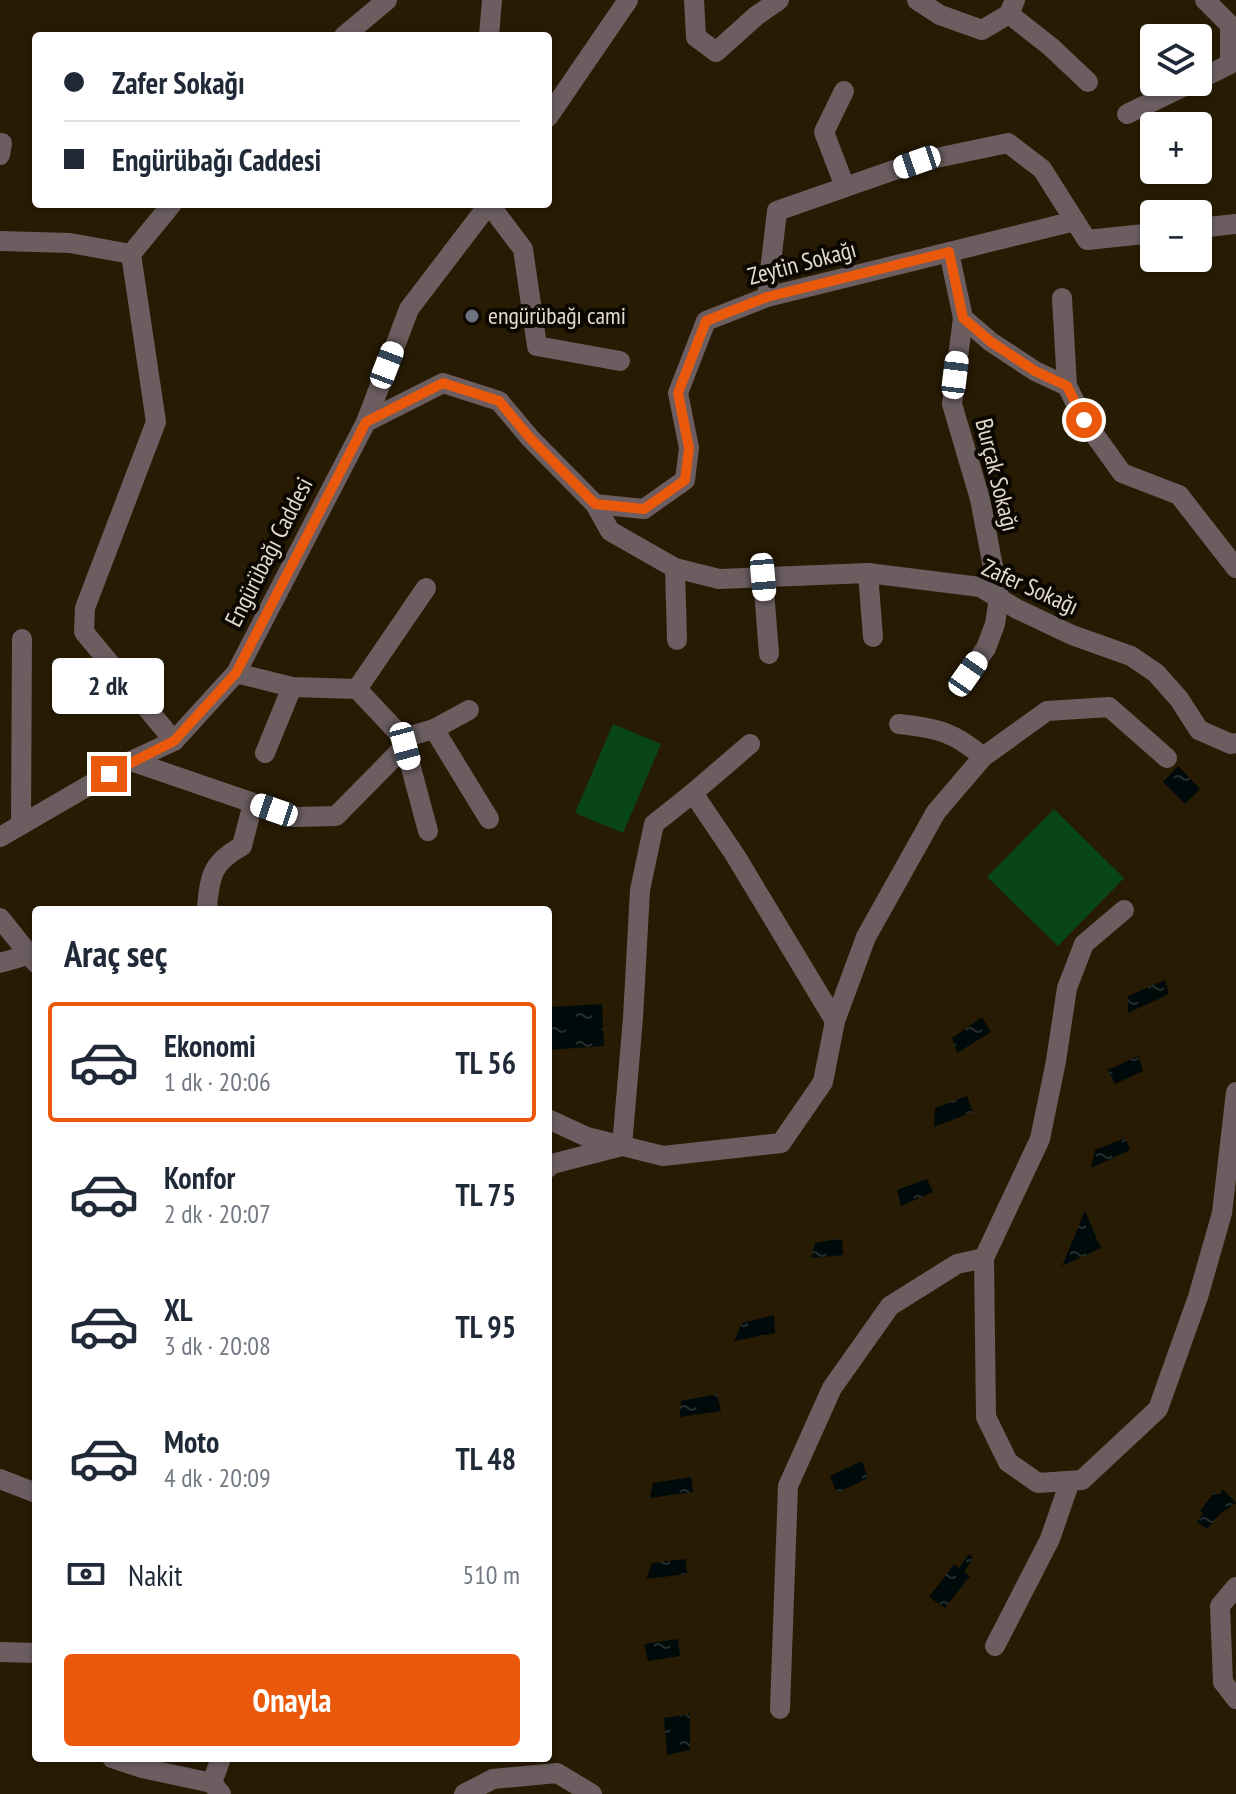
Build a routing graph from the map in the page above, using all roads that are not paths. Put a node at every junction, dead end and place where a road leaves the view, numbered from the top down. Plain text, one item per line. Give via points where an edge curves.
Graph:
1 (387, 0) edge
2 (492, 0) edge
3 (628, 0) edge
4 (694, 0) edge
5 (779, 0) edge
6 (917, 0) edge
7 (1220, 4) edge
8 (1012, 7) edge
9 (349, 32) edge
10 (489, 32) edge
11 (1212, 73) edge
12 (1088, 82) dead end
13 (844, 91) dead end
14 (1165, 96) edge
15 (552, 111) edge
16 (1127, 114) dead end
17 (845, 187) junction
18 (169, 208) edge
19 (486, 208) edge
20 (492, 208) edge
21 (1075, 221) junction
22 (1236, 224) edge
23 (1212, 227) edge
24 (1140, 234) edge
25 (0, 241) edge
26 (949, 252) junction
27 (131, 254) junction
28 (767, 297) junction
29 (1062, 298) dead end
30 (963, 318) junction
31 (620, 361) dead end
32 (1067, 386) junction
33 (366, 422) junction
34 (595, 504) junction
35 (675, 568) junction
36 (1236, 568) edge
37 (868, 573) junction
38 (763, 577) junction
39 (426, 588) dead end
40 (999, 598) junction
41 (873, 637) dead end
42 (22, 639) dead end
43 (677, 640) dead end
44 (769, 654) dead end
45 (236, 673) junction
46 (968, 674) dead end
47 (292, 687) junction
48 (357, 689) junction
49 (469, 710) dead end
50 (899, 724) dead end
51 (434, 729) junction
52 (174, 741) junction
53 (404, 742) junction
54 (1236, 743) edge
55 (750, 744) dead end
56 (265, 753) dead end
57 (983, 757) junction
58 (1167, 758) dead end
59 (131, 761) junction
60 (693, 793) junction
61 (253, 803) junction
62 (489, 819) dead end
63 (21, 825) junction
64 (428, 831) dead end
65 (0, 837) edge
66 (207, 906) edge
67 (1124, 910) dead end
68 (0, 918) edge
69 (32, 959) edge
70 (0, 963) edge
71 (835, 1021) junction
72 (1236, 1092) edge
73 (552, 1121) edge
74 (622, 1146) junction
75 (552, 1164) edge
76 (984, 1258) junction
77 (0, 1479) edge
78 (1070, 1481) junction
79 (32, 1491) edge
80 (1234, 1591) edge
81 (995, 1646) dead end
82 (0, 1652) edge
83 (32, 1653) edge
84 (1236, 1699) edge
85 (780, 1709) dead end
86 (124, 1762) edge
87 (220, 1762) edge
88 (488, 1762) edge
89 (493, 1779) junction
90 (216, 1788) edge
91 (464, 1794) edge
92 (592, 1794) edge

1 - 9 street
2 - 10 street
3 - 15 street
4 - 5 street via 696,37 716,52
6 - 8 street via 982,30
7 - 11 street via 1230,25 1230,64
8 - 12 street
13 - 17 street via 824,132
14 - 16 street
17 - 21 street via 917,162 1008,143 1042,169
17 - 28 street via 777,211
18 - 27 street
19 - 33 street, Engürübağı Caddesi via 409,309
20 - 31 street via 523,249 537,346
21 - 24 street via 1087,240
21 - 26 street, Zeytin Sokağı
22 - 23 street
25 - 27 street via 70,243
26 - 28 street, Zeytin Sokağı
26 - 30 street
27 - 52 street via 156,422 85,608 84,632
28 - 34 street, Zeytin Sokağı via 706,321 678,393 689,448 685,480 644,509
29 - 32 street
30 - 32 street via 1035,371
30 - 40 street, Burçak Sokağı via 952,404 980,499
32 - 36 street via 1122,473 1179,495
33 - 34 street via 443,383 499,401
33 - 45 street, Engürübağı Caddesi
34 - 35 street, Zafer Sokağı via 610,531
35 - 38 street, Zafer Sokağı via 719,579
35 - 43 street
37 - 38 street, Zafer Sokağı
37 - 40 street, Zafer Sokağı via 980,587
37 - 41 street
38 - 44 street
39 - 48 street
40 - 46 street via 986,648
40 - 54 street, Zafer Sokağı via 1072,635 1131,656 1156,673 1199,730
42 - 63 street
45 - 47 street
45 - 52 street, Engürübağı Caddesi
47 - 48 street
47 - 56 street
48 - 53 street
49 - 51 street
50 - 57 street via 937,728
51 - 53 street
51 - 62 street
52 - 59 street, Engürübağı Caddesi
53 - 61 street via 336,816 294,817
53 - 64 street
55 - 60 street
57 - 58 street via 1047,711 1109,707
57 - 71 street via 936,812 866,937
59 - 61 street
59 - 63 street, Engürübağı Caddesi
60 - 71 street
60 - 74 street via 654,824 640,890
61 - 66 street via 242,846 221,857
63 - 65 street, Engürübağı Caddesi
67 - 76 street via 1084,944 1067,988 1040,1139
68 - 69 street
69 - 70 street
71 - 74 street via 823,1082 781,1143 663,1156
72 - 78 street via 1222,1213 1158,1409 1082,1480
73 - 74 street
74 - 75 street
76 - 78 street via 986,1417 1008,1462 1038,1483
76 - 85 street via 957,1264 890,1306 832,1388 788,1486
77 - 79 street
78 - 81 street via 1050,1539
80 - 84 street via 1220,1606 1223,1682
82 - 83 street
86 - 90 street
87 - 90 street
88 - 89 street
89 - 91 street
89 - 92 street via 557,1773

